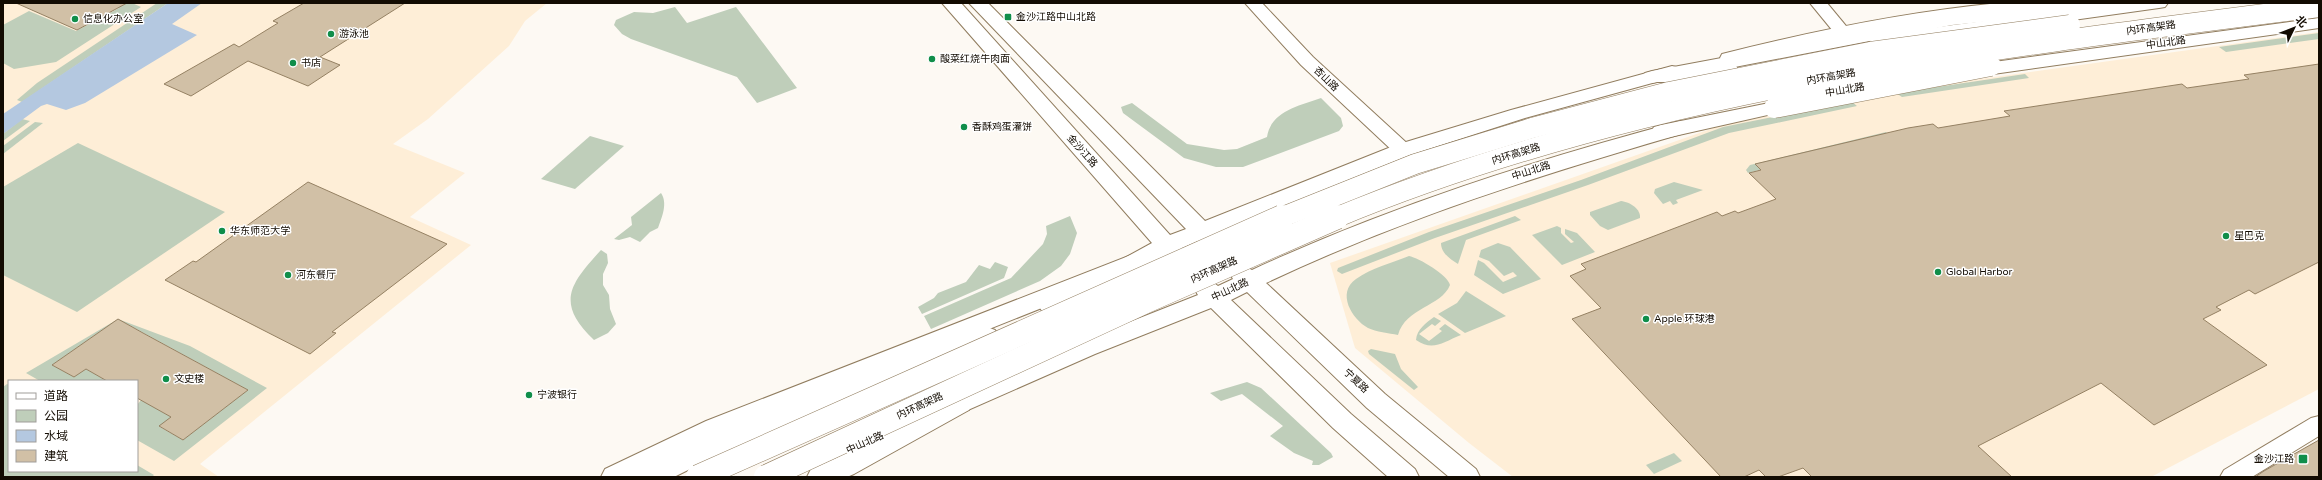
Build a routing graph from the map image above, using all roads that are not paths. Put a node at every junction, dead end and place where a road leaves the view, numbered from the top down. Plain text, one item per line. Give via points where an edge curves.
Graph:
1 (951, 3) edge
2 (978, 3) edge
3 (1253, 3) edge
4 (1818, 3) edge
5 (2053, 3) edge
6 (2115, 3) edge
7 (2159, 3) edge
8 (2230, 3) edge
9 (2316, 13) edge
10 (1843, 32) junction
11 (1652, 77) junction
12 (1660, 132) junction
13 (1403, 150) junction
14 (1202, 233) junction
15 (1167, 245) junction
16 (1144, 258) junction
17 (1248, 281) junction
18 (1214, 298) junction
19 (960, 403) junction
20 (2319, 425) edge
21 (614, 477) edge
22 (651, 477) edge
23 (698, 477) edge
24 (766, 477) edge
25 (790, 477) edge
26 (820, 477) edge
27 (1406, 477) edge
28 (1467, 477) edge
29 (2232, 477) edge

1 - 15 main road, 金沙江路
2 - 14 main road
3 - 13 street, 杏山路 via 1325,78
4 - 10 street
5 - 10 main road via 1944,14
6 - 11 main road via 1952,20
7 - 11 main road via 1832,48 1704,76
8 - 23 main road, 内环高架路, bridge via 1870,52 1803,64 1669,92 1532,128 1415,164 1257,227
9 - 12 main road, bridge via 2225,30 2034,57
9 - 12 main road, 中山北路 via 1864,86 1779,103
9 - 24 main road, 内环高架路, bridge via 2082,38 1888,67 1686,107 1547,145 1428,182 1274,243
10 - 11 main road
11 - 13 main road via 1518,114
12 - 17 main road, 中山北路 via 1446,199
13 - 14 main road
14 - 15 main road
14 - 17 main road
15 - 16 main road
15 - 18 main road, 金沙江路
16 - 21 main road via 715,428
16 - 22 main road via 1062,304 885,380 679,462
17 - 18 main road, 中山北路
17 - 28 main road, 宁夏路 via 1376,401
18 - 19 main road, 中山北路
18 - 27 main road via 1342,421
19 - 25 main road, 中山北路
19 - 26 main road
20 - 29 street

